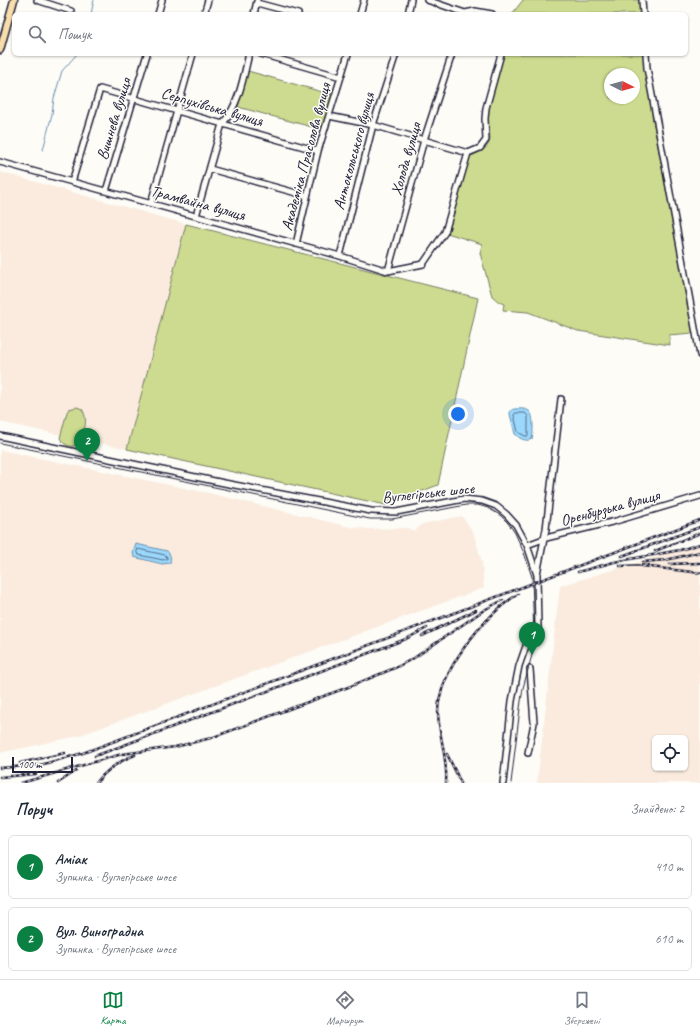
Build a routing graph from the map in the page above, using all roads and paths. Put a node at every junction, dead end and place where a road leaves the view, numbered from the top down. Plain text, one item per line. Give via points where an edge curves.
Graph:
1 (14, 0) edge
2 (37, 0) edge
3 (162, 0) edge
4 (208, 0) edge
5 (364, 0) edge
6 (411, 0) edge
7 (427, 0) edge
8 (642, 0) edge
9 (257, 2) edge
10 (71, 11) dead end
11 (159, 12) edge
12 (205, 12) edge
13 (254, 12) edge
14 (291, 12) edge
15 (361, 12) edge
16 (408, 12) edge
17 (462, 12) edge
18 (470, 12) edge
19 (480, 12) edge
20 (643, 12) edge
21 (0, 50) edge
22 (146, 56) edge
23 (192, 56) edge
24 (248, 56) edge
25 (268, 56) edge
26 (347, 56) edge
27 (395, 56) edge
28 (451, 56) edge
29 (500, 56) edge
30 (646, 56) edge
31 (341, 77) junction
32 (134, 99) junction
33 (177, 111) junction
34 (330, 116) junction
35 (222, 124) junction
36 (373, 125) junction
37 (424, 140) junction
38 (318, 151) junction
39 (468, 153) junction
40 (0, 162) edge
41 (210, 169) junction
42 (72, 182) junction
43 (106, 191) junction
44 (307, 196) junction
45 (151, 204) junction
46 (196, 216) junction
47 (296, 244) junction
48 (340, 256) junction
49 (388, 272) junction
50 (700, 355) edge
51 (561, 399) dead end
52 (0, 436) edge
53 (700, 496) edge
54 (545, 539) junction
55 (527, 545) junction
56 (537, 575) junction
57 (530, 669) dead end
58 (528, 753) dead end
59 (503, 783) edge

1 - 21 main road
2 - 10 street
3 - 11 street
4 - 12 street
5 - 15 street
6 - 16 street
7 - 17 street
8 - 20 street
9 - 13 street
9 - 14 street
18 - 19 street
22 - 32 street, Вишнева вулиця
23 - 33 street
24 - 35 street via 239,93 230,114
25 - 31 street
26 - 31 street, Академіка Прасолова вулиця
27 - 36 street, Антокольського вулиця
28 - 37 street, Холода вулиця
29 - 39 street via 486,108 486,140 480,148
30 - 50 street
31 - 34 street, Академіка Прасолова вулиця
32 - 33 street, Серпухівська вулиця
32 - 42 street, Серпухівська вулиця via 100,89
32 - 43 street, Вишнева вулиця
33 - 35 street, Серпухівська вулиця
33 - 45 street
34 - 36 street
34 - 38 street, Академіка Прасолова вулиця
35 - 38 street, Серпухівська вулиця
35 - 41 street
36 - 37 street
36 - 48 street, Антокольського вулиця
37 - 39 street
37 - 49 street, Холода вулиця
38 - 44 street, Академіка Прасолова вулиця
39 - 49 street via 445,232 424,264
40 - 42 street, Трамвайна вулиця
41 - 44 street
41 - 46 street
42 - 43 street, Трамвайна вулиця
43 - 45 street, Трамвайна вулиця
44 - 47 street, Академіка Прасолова вулиця
45 - 46 street, Трамвайна вулиця
46 - 47 street, Трамвайна вулиця
47 - 48 street, Трамвайна вулиця
48 - 49 street, Трамвайна вулиця
51 - 54 street
52 - 55 street, Вуглегірське шосе via 381,513 476,499 496,506 506,514 516,525
53 - 54 street, Оренбурзька вулиця
54 - 55 street, Оренбурзька вулиця
54 - 56 street
55 - 56 street, Вуглегірське шосе
56 - 59 street, Вуглегірське шосе via 538,627 526,646 519,666 512,701
57 - 58 street via 534,723

